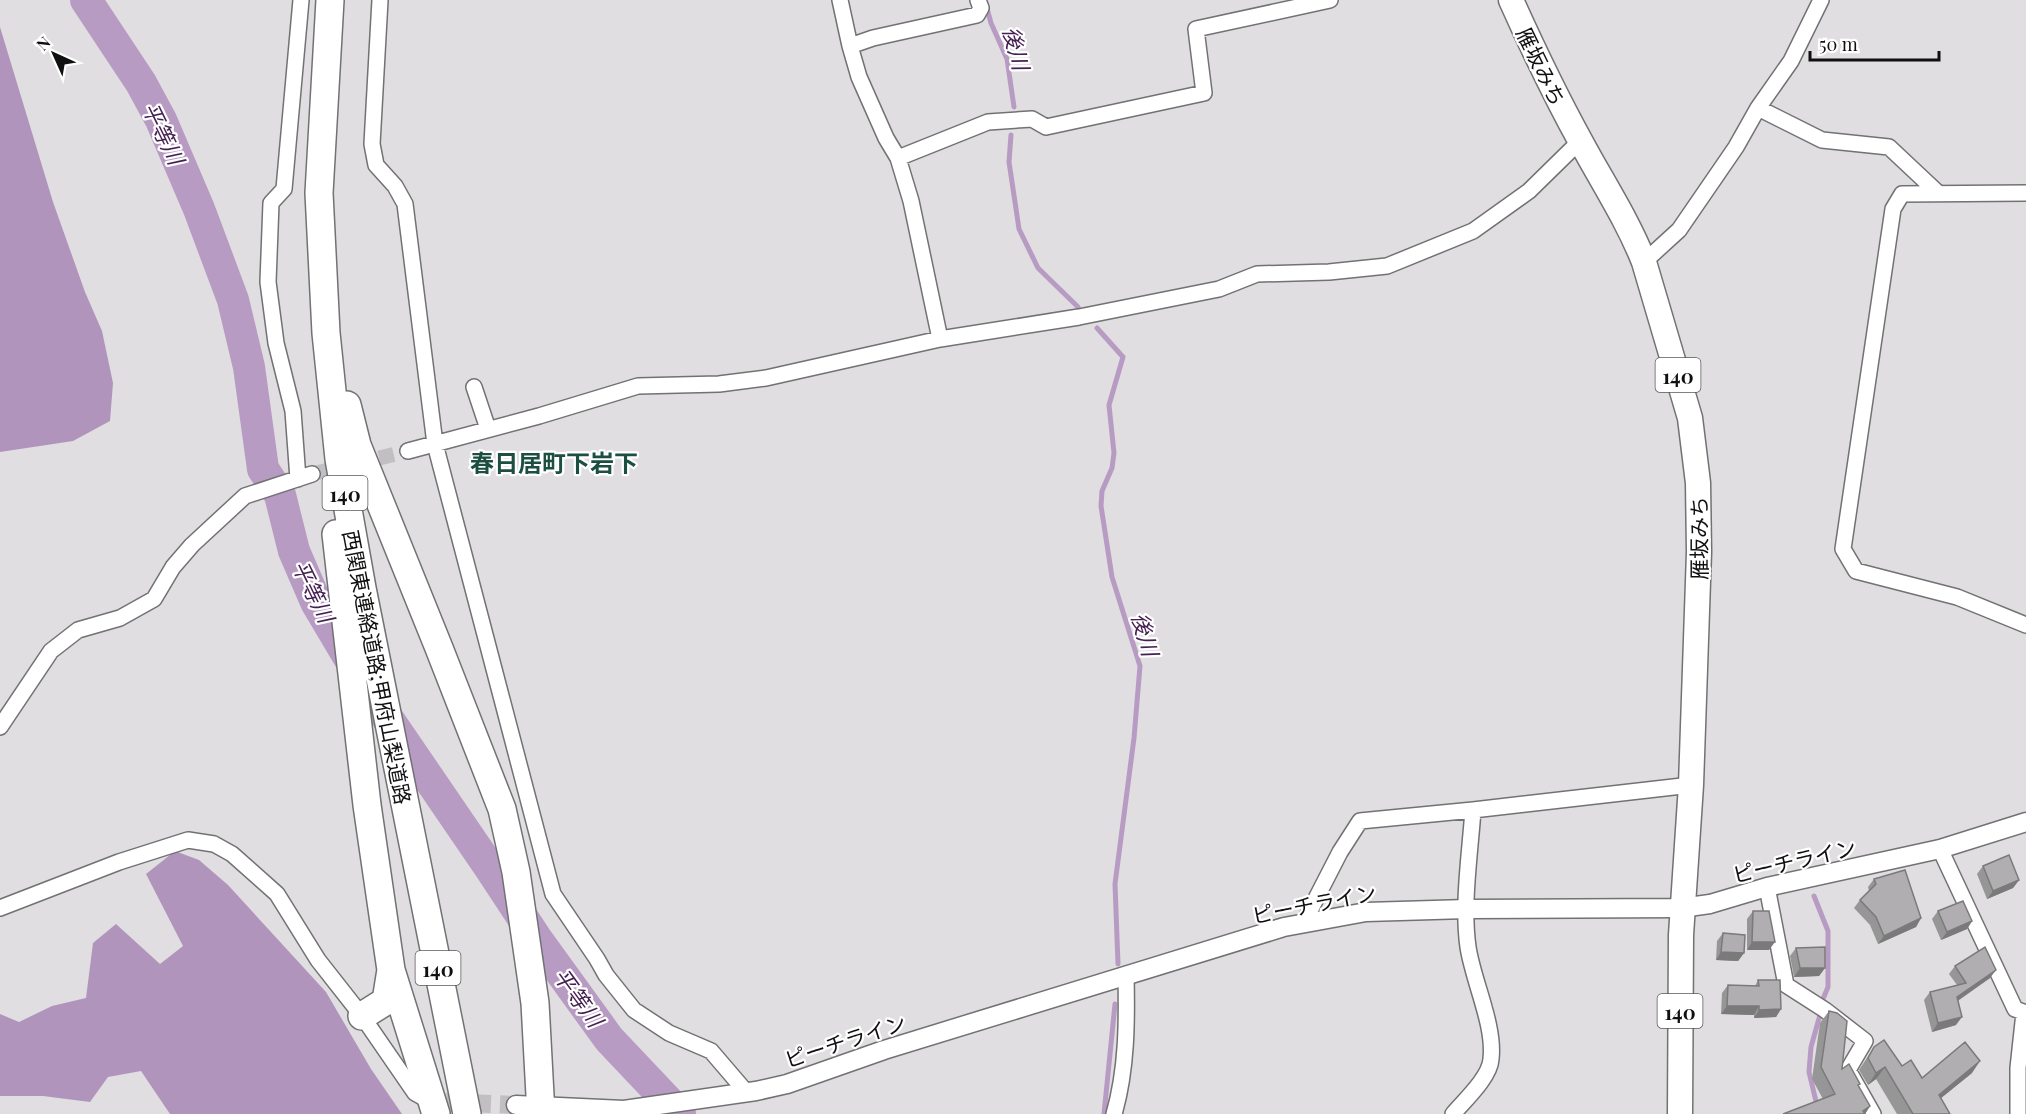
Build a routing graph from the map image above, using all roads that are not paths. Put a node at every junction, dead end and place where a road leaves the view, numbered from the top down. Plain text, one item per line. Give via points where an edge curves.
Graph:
1 (302, 0) edge
2 (330, 0) edge
3 (380, 0) edge
4 (840, 0) edge
5 (978, 0) edge
6 (1330, 0) edge
7 (1511, 0) edge
8 (1821, 0) edge
9 (1281, 6) edge
10 (850, 46) junction
11 (1758, 108) junction
12 (1580, 141) junction
13 (898, 158) junction
14 (1938, 193) junction
15 (2026, 193) edge
16 (322, 259) junction
17 (1644, 262) junction
18 (940, 339) junction
19 (474, 387) dead end
20 (332, 397) junction
21 (488, 429) junction
22 (435, 444) junction
23 (408, 451) tunnel mouth
24 (2026, 625) edge
25 (0, 727) edge
26 (1691, 784) junction
27 (1473, 810) junction
28 (2026, 822) edge
29 (1940, 849) junction
30 (1767, 887) junction
31 (0, 908) edge
32 (1682, 908) junction
33 (1467, 909) junction
34 (1303, 924) junction
35 (391, 970) junction
36 (1126, 975) junction
37 (2025, 1013) edge
38 (362, 1016) junction
39 (747, 1093) junction
40 (445, 1108) edge
41 (533, 1109) edge
42 (623, 1112) edge
43 (1114, 1114) edge
44 (1453, 1114) edge
45 (1680, 1114) edge
46 (1873, 1114) edge
47 (2018, 1114) edge

1 - 25 street via 284,189 271,203 268,282 276,343 305,476 245,496 192,545 154,599 120,618 78,630 51,651
2 - 16 highway, 西関東連絡道路;甲府山梨道路 / 140 via 319,193
3 - 22 street via 372,144 376,165 405,204
4 - 10 street
5 - 10 street via 981,8 977,15
6 - 9 street
7 - 12 highway, 雁坂みち / 140 via 1534,54
8 - 11 street via 1791,61
9 - 13 street via 1196,29 1203,93 1046,127 1032,119 988,122
10 - 13 street via 859,77
11 - 14 street via 1822,140 1889,147
11 - 17 street via 1679,230
12 - 17 highway, 雁坂みち / 140 via 1635,238
12 - 18 street via 1529,190 1473,231 1387,266 1257,274 1219,289
13 - 18 street
14 - 15 street
14 - 24 street via 1902,194 1893,209 1844,549 1856,571 1957,597
16 - 20 highway, 西関東連絡道路;甲府山梨道路 / 140
16 - 41 highway via 346,404 357,445 502,809 516,872 535,1003
17 - 26 highway, 雁坂みち / 140 via 1690,418 1698,483
18 - 21 street via 766,378 719,384 638,386
19 - 21 street
20 - 35 highway via 337,554
20 - 40 highway, 西関東連絡道路;甲府山梨道路 / 140 via 362,588 409,821
21 - 22 street
22 - 23 street
22 - 39 street via 552,894 634,1010 669,1033 711,1051
26 - 27 street
26 - 32 highway, 雁坂みち / 140
27 - 33 street
27 - 34 street via 1360,821
28 - 29 street, ピーチライン
29 - 30 street, ピーチライン
29 - 37 street via 2015,1009
30 - 32 street, ピーチライン
30 - 46 street via 1786,985 1865,1041 1848,1070
31 - 38 street via 188,840 213,844 232,854 277,894 318,960
32 - 33 street, ピーチライン
32 - 45 highway, 雁坂みち / 140
33 - 34 street, ピーチライン via 1366,912
33 - 44 street via 1468,947 1490,1034 1492,1060 1483,1079
34 - 36 street, ピーチライン
35 - 38 highway via 386,1001
35 - 40 highway
36 - 39 street, ピーチライン via 787,1084
36 - 43 street via 1125,1049
37 - 47 street via 2018,1068
38 - 40 street via 415,1093
39 - 42 street, ピーチライン
41 - 42 street, ピーチライン

